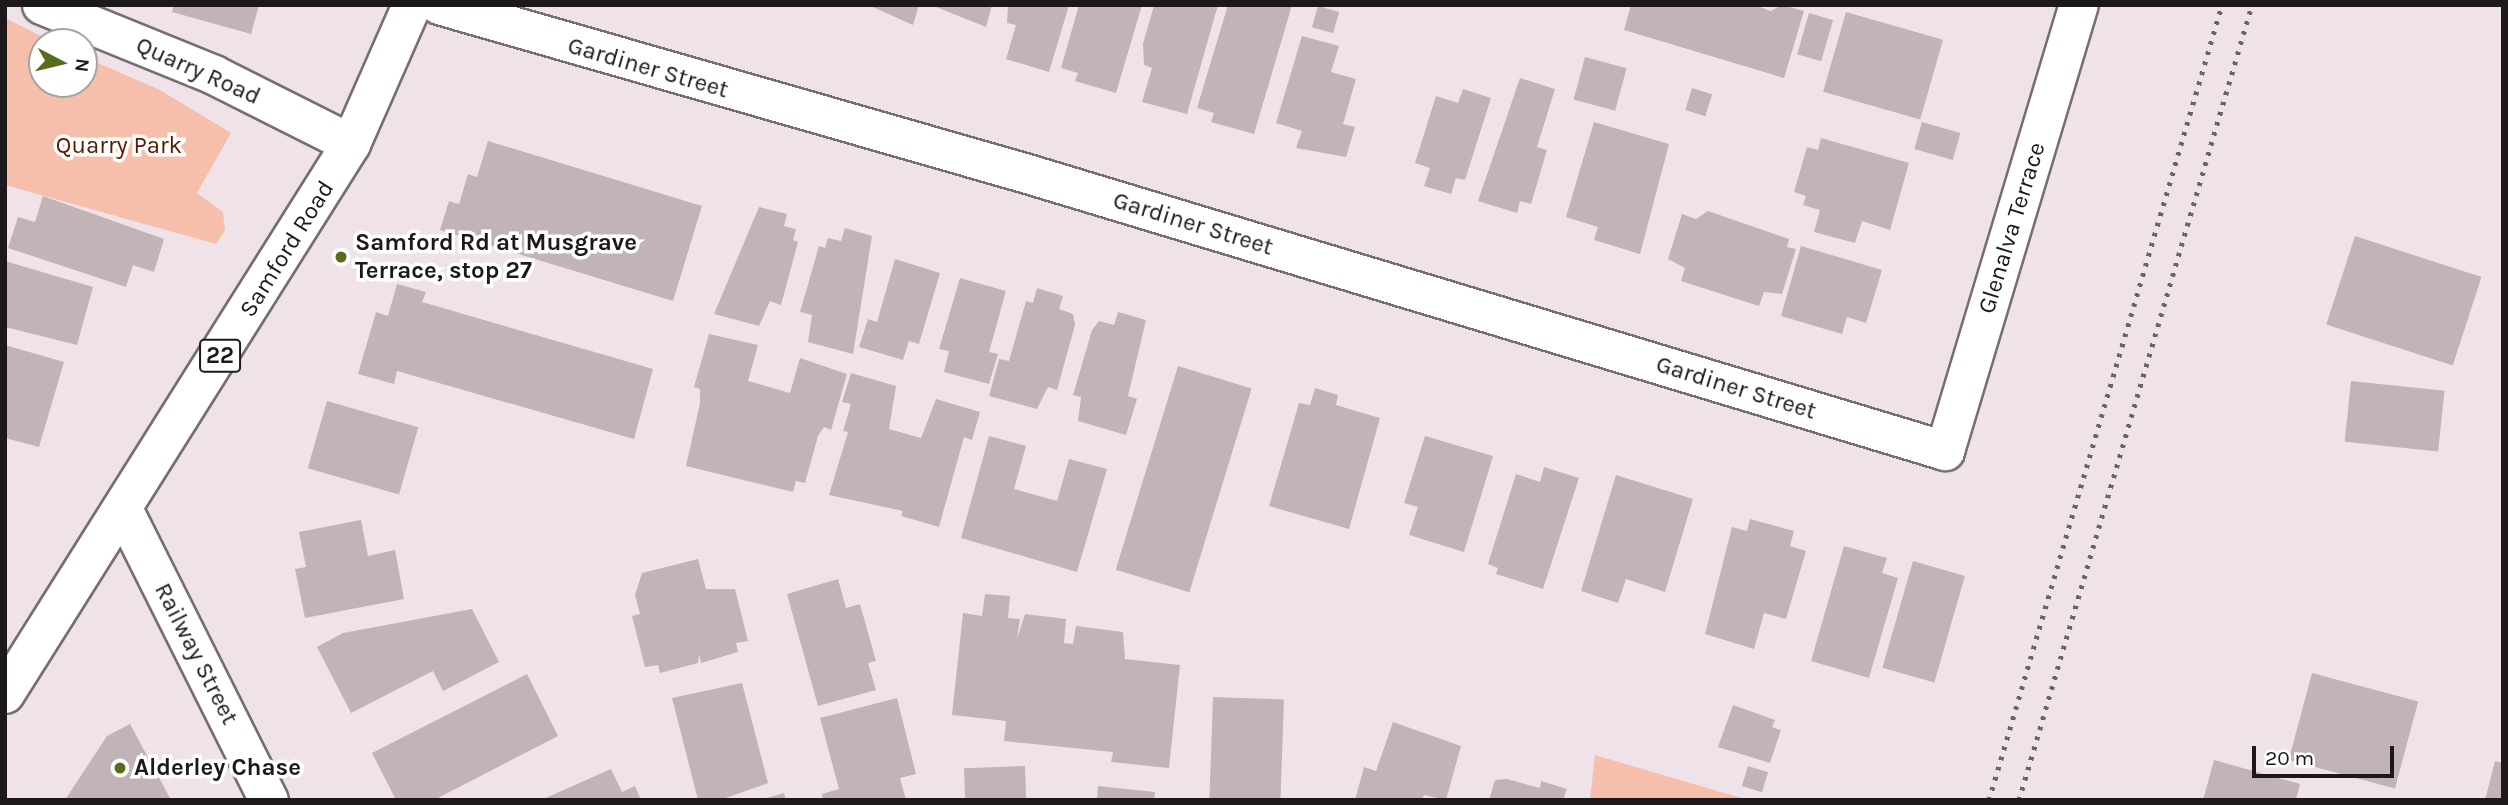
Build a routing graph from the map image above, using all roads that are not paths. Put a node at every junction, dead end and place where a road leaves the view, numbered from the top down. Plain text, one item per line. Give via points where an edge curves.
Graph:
1 (42, 5) edge
2 (412, 5) edge
3 (439, 5) edge
4 (2079, 5) edge
5 (351, 144) junction
6 (1945, 452) joint
7 (123, 509) junction
8 (5, 694) edge
9 (269, 800) edge

1 - 5 street, Quarry Road via 214,75
2 - 5 street, Samford Road / 22
3 - 6 street, Gardiner Street via 1031,175
4 - 6 street, Glenalva Terrace
5 - 7 street, Samford Road / 22
7 - 8 street, Samford Road / 22
7 - 9 street, Railway Street

